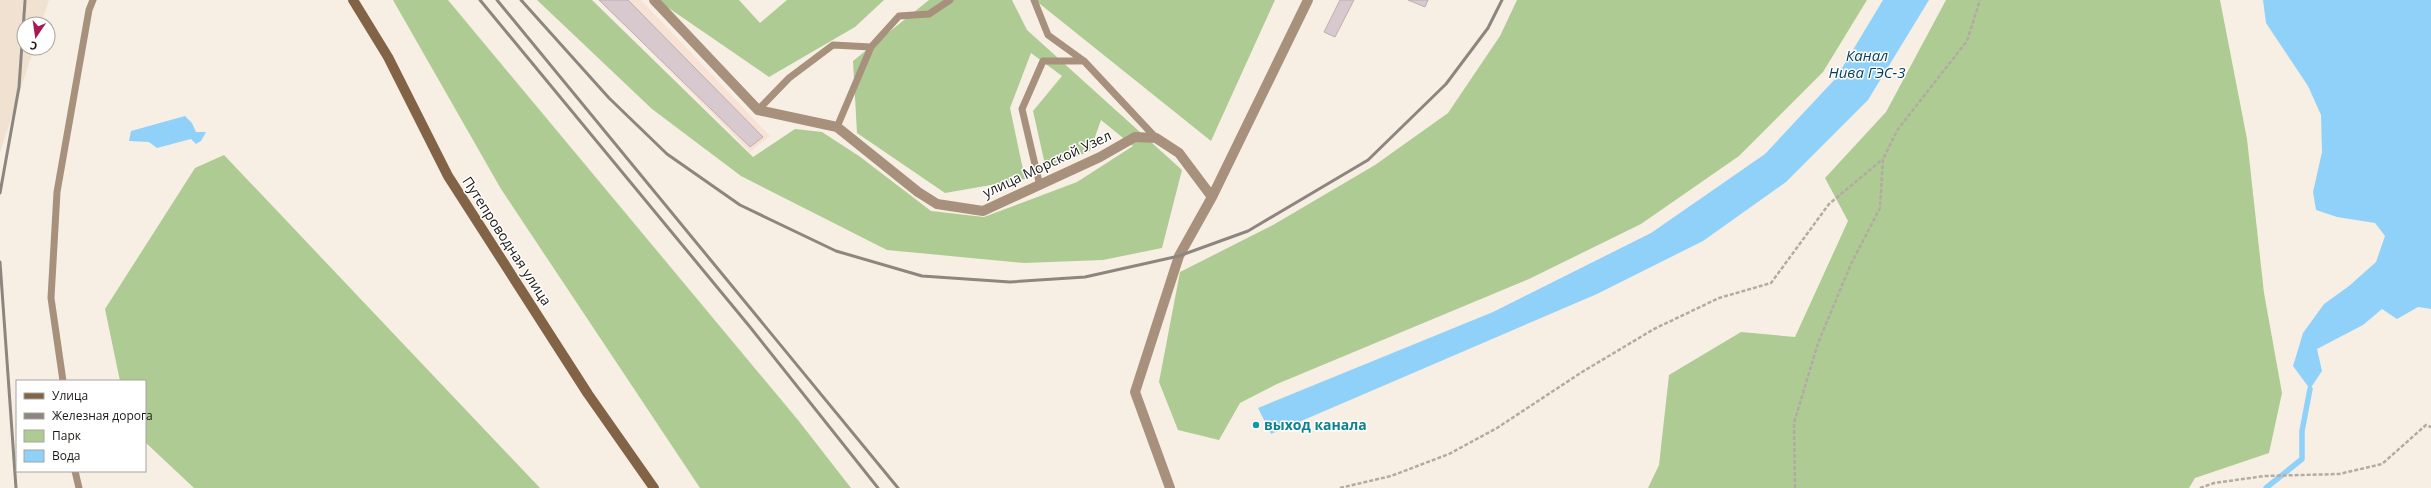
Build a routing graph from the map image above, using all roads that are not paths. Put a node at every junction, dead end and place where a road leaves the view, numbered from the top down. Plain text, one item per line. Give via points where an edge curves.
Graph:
1 (93, 0) edge
2 (353, 0) edge
3 (654, 0) edge
4 (950, 0) edge
5 (1034, 0) edge
6 (1308, 0) edge
7 (871, 47) junction
8 (1084, 61) junction
9 (758, 110) junction
10 (837, 127) junction
11 (1156, 138) junction
12 (1040, 186) junction
13 (1212, 197) junction
14 (63, 380) edge
15 (76, 472) edge
16 (79, 488) edge
17 (654, 488) edge
18 (1170, 488) edge

1 - 14 lane via 89,10 58,192 51,298
2 - 17 main road, Путепроводная улица via 388,57 448,176 588,394
3 - 9 street
4 - 7 lane via 929,14 899,16
5 - 8 lane via 1048,35
6 - 13 street
7 - 9 lane via 832,45 789,78
7 - 10 lane
8 - 11 lane
8 - 12 lane via 1042,61 1022,109
9 - 10 street, улица Морской Узел
10 - 12 street, улица Морской Узел via 936,204 983,210
11 - 12 street, улица Морской Узел via 1135,137
11 - 13 street via 1179,153
13 - 18 street via 1179,256 1136,392
15 - 16 lane

